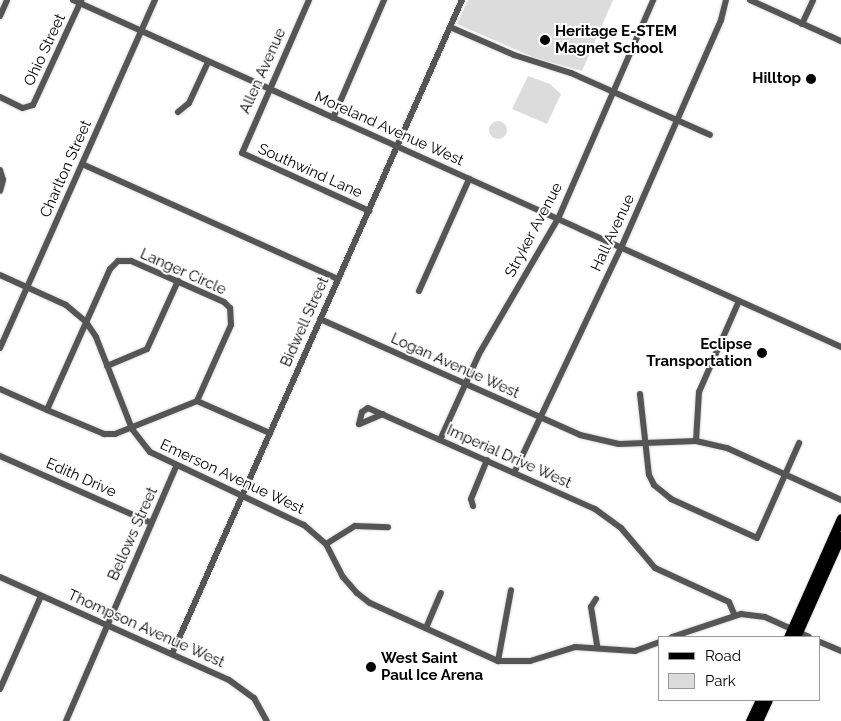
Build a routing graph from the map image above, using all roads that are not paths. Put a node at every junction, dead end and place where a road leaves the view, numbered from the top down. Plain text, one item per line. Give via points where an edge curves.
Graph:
1 (7, 0) edge
2 (73, 0) edge
3 (155, 0) edge
4 (309, 0) edge
5 (384, 0) edge
6 (462, 0) edge
7 (653, 0) edge
8 (726, 0) edge
9 (750, 0) edge
10 (813, 0) edge
11 (80, 2) edge
12 (0, 16) edge
13 (802, 24) junction
14 (450, 27) junction
15 (141, 31) junction
16 (841, 41) edge
17 (208, 62) junction
18 (269, 89) junction
19 (614, 92) junction
20 (0, 98) edge
21 (178, 112) dead end
22 (333, 118) junction
23 (678, 120) junction
24 (710, 135) dead end
25 (397, 147) junction
26 (242, 153) joint
27 (82, 164) junction
28 (0, 170) edge
29 (469, 179) junction
30 (1, 189) edge
31 (369, 211) junction
32 (558, 219) junction
33 (621, 248) junction
34 (0, 275) edge
35 (338, 279) junction
36 (178, 281) junction
37 (27, 287) junction
38 (418, 291) dead end
39 (739, 301) junction
40 (320, 319) junction
41 (86, 322) junction
42 (841, 346) edge
43 (0, 348) edge
44 (107, 366) junction
45 (465, 384) junction
46 (0, 389) edge
47 (640, 394) dead end
48 (197, 401) junction
49 (47, 410) junction
50 (383, 414) dead end
51 (539, 418) junction
52 (132, 429) junction
53 (270, 433) junction
54 (440, 440) junction
55 (696, 441) junction
56 (645, 443) junction
57 (799, 444) dead end
58 (0, 456) edge
59 (487, 460) junction
60 (176, 467) junction
61 (514, 473) junction
62 (785, 474) junction
63 (242, 496) junction
64 (841, 500) edge
65 (473, 506) dead end
66 (841, 518) edge
67 (151, 523) junction
68 (388, 527) dead end
69 (841, 536) edge
70 (326, 544) junction
71 (0, 577) edge
72 (511, 590) dead end
73 (441, 593) dead end
74 (41, 596) junction
75 (596, 599) dead end
76 (734, 614) junction
77 (108, 626) junction
78 (426, 628) junction
79 (793, 634) edge
80 (675, 636) edge
81 (821, 642) edge
82 (658, 643) edge
83 (596, 646) junction
84 (841, 651) edge
85 (172, 654) junction
86 (498, 660) junction
87 (0, 689) edge
88 (760, 701) edge
89 (768, 701) edge
90 (66, 721) edge
91 (267, 721) edge
92 (750, 721) edge
93 (758, 721) edge

1 - 12 street
2 - 11 street, Moreland Avenue West
3 - 15 street, Charlton Street
4 - 18 street, Allen Avenue
5 - 22 street
6 - 14 street, Bidwell Street
7 - 19 street, Stryker Avenue
8 - 23 street, Hall Avenue via 721,20
9 - 13 street
10 - 13 street
11 - 15 street, Moreland Avenue West
11 - 20 street, Ohio Street via 33,106 23,108
13 - 16 street
14 - 19 street
14 - 25 street, Bidwell Street
15 - 17 street, Moreland Avenue West
15 - 27 street, Charlton Street
17 - 18 street, Moreland Avenue West
17 - 21 street via 189,103
18 - 22 street, Moreland Avenue West
18 - 26 street, Allen Avenue
19 - 23 street
19 - 32 street, Stryker Avenue
22 - 25 street, Moreland Avenue West
23 - 24 street
23 - 33 street, Hall Avenue
25 - 29 street, Moreland Avenue West
25 - 31 street, Bidwell Street
26 - 31 street, Southwind Lane
27 - 35 street
27 - 37 street, Charlton Street
28 - 30 street
29 - 32 street, Moreland Avenue West
29 - 38 street
31 - 35 street, Bidwell Street
32 - 33 street, Moreland Avenue West
32 - 45 street, Stryker Avenue via 479,354
33 - 39 street, Moreland Avenue West
33 - 51 street, Hall Avenue
34 - 37 street, Emerson Avenue West
35 - 40 street, Bidwell Street
36 - 41 street, Langer Circle via 131,261 118,261 110,269
36 - 44 street via 147,349
36 - 48 street, Langer Circle via 224,302 232,315
37 - 41 street, Emerson Avenue West via 66,305
37 - 43 street, Charlton Street
39 - 42 street, Moreland Avenue West
39 - 55 street via 699,392
40 - 45 street, Logan Avenue West
40 - 53 street, Bidwell Street
41 - 44 street, Emerson Avenue West
41 - 49 street, Langer Circle
44 - 52 street, Emerson Avenue West
45 - 51 street, Logan Avenue West
45 - 54 street, Stryker Avenue
46 - 49 street
47 - 56 street
48 - 52 street
48 - 53 street
49 - 52 street via 104,434
50 - 54 street, Imperial Drive West
51 - 56 street, Logan Avenue West via 580,436 619,444
51 - 61 street, Hall Avenue
52 - 60 street, Emerson Avenue West via 150,452
53 - 63 street, Bidwell Street
54 - 59 street, Imperial Drive West
55 - 56 street, Logan Avenue West
55 - 62 street, Logan Avenue West via 727,448
56 - 62 street via 649,475 662,493 757,538
57 - 62 street
58 - 67 street, Edith Drive
59 - 61 street, Imperial Drive West
59 - 65 street via 471,499
60 - 63 street, Emerson Avenue West
60 - 67 street, Bellows Street
61 - 76 street, Imperial Drive West via 595,508 621,528 655,568 729,602
62 - 64 street, Logan Avenue West
63 - 70 street, Emerson Avenue West via 304,525
63 - 85 street, Bidwell Street
66 - 79 main road
67 - 77 street, Bellows Street
68 - 70 street via 355,526
69 - 79 main road
70 - 78 street, Emerson Avenue West via 343,578 357,594
71 - 74 street, Thompson Avenue West
72 - 86 street
73 - 78 street
74 - 77 street, Thompson Avenue West
74 - 87 street
75 - 83 street via 592,607
76 - 79 street via 757,615
76 - 80 street
77 - 85 street, Thompson Avenue West
77 - 90 street, Bellows Street
78 - 86 street, Emerson Avenue West
81 - 84 street
82 - 83 street via 625,652
83 - 86 street via 575,646 530,661
85 - 91 street, Thompson Avenue West via 242,688 254,698
88 - 92 main road
89 - 93 main road

